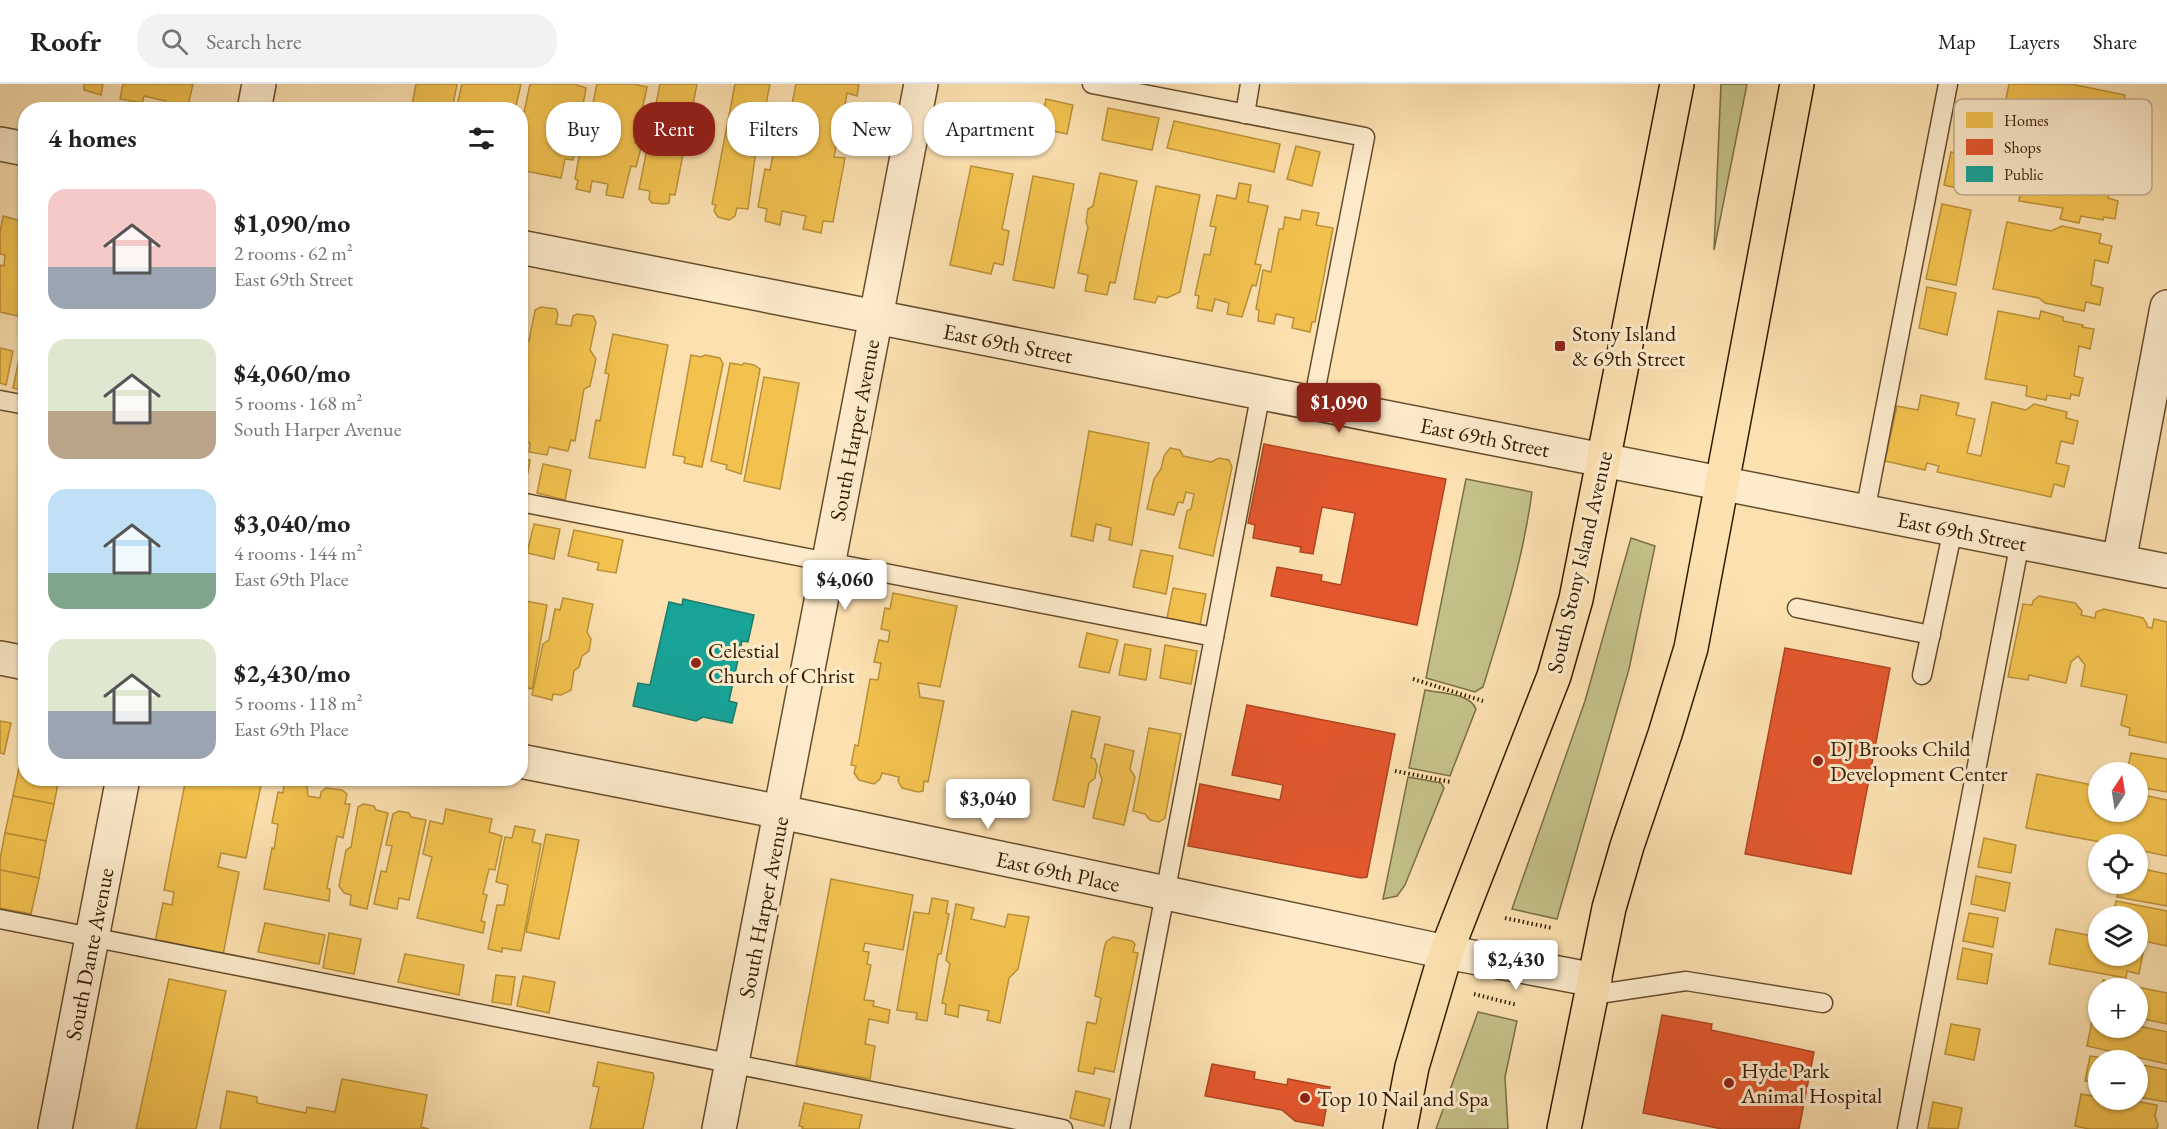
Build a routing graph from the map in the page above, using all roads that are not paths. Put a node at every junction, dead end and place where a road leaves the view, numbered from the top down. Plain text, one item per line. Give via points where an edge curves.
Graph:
1 (259, 84) edge
2 (921, 84) edge
3 (1092, 84) edge
4 (1250, 84) edge
5 (1677, 84) edge
6 (1797, 84) edge
7 (1948, 84) edge
8 (256, 102) edge
9 (1245, 114) junction
10 (0, 144) edge
11 (18, 147) edge
12 (528, 249) edge
13 (2167, 307) edge
14 (875, 317) junction
15 (1261, 392) junction
16 (0, 400) edge
17 (18, 403) edge
18 (1313, 403) junction
19 (1604, 460) junction
20 (1723, 484) junction
21 (528, 504) edge
22 (1865, 512) junction
23 (1953, 529) junction
24 (2020, 542) junction
25 (2119, 561) junction
26 (828, 563) junction
27 (2167, 571) edge
28 (1797, 608) dead end
29 (1931, 635) junction
30 (1214, 638) junction
31 (0, 658) edge
32 (18, 661) edge
33 (1922, 675) dead end
34 (528, 763) edge
35 (121, 786) edge
36 (782, 812) junction
37 (1165, 894) junction
38 (0, 919) edge
39 (92, 937) junction
40 (1446, 952) junction
41 (1593, 987) junction
42 (1822, 1003) dead end
43 (732, 1064) junction
44 (55, 1129) edge
45 (719, 1129) edge
46 (1063, 1129) edge
47 (1120, 1129) edge
48 (1400, 1129) edge
49 (1564, 1129) edge
50 (1906, 1129) edge

1 - 8 street
2 - 14 street, South Harper Avenue
3 - 9 lane
4 - 9 lane
5 - 19 highway, South Stony Island Avenue
6 - 20 highway
7 - 22 lane
9 - 18 lane via 1365,137
10 - 11 street
12 - 14 street, East 69th Street
13 - 25 street
14 - 15 street, East 69th Street
14 - 26 street, South Harper Avenue
15 - 18 street, East 69th Street
15 - 30 lane
16 - 17 lane
18 - 19 street, East 69th Street
19 - 20 street, East 69th Street
19 - 40 highway, South Stony Island Avenue via 1576,599 1554,676
20 - 22 street, East 69th Street
20 - 41 highway via 1691,648 1609,908
21 - 26 lane
22 - 23 street, East 69th Street
23 - 24 street, East 69th Street
23 - 29 lane
24 - 25 street, East 69th Street
24 - 50 lane
25 - 27 street, East 69th Street
26 - 30 lane
26 - 36 street, South Harper Avenue
28 - 29 lane
29 - 33 lane
30 - 37 lane
31 - 32 street
34 - 36 street, East 69th Place
35 - 39 street, South Dante Avenue
36 - 37 street, East 69th Place
36 - 43 street, South Harper Avenue
37 - 40 street, East 69th Place
37 - 47 lane
38 - 39 lane
39 - 43 lane
39 - 44 street, South Dante Avenue
40 - 41 street, East 69th Place
40 - 48 highway, South Stony Island Avenue via 1412,1067
41 - 42 lane via 1686,981
41 - 49 highway
43 - 45 street, South Harper Avenue
43 - 46 lane

